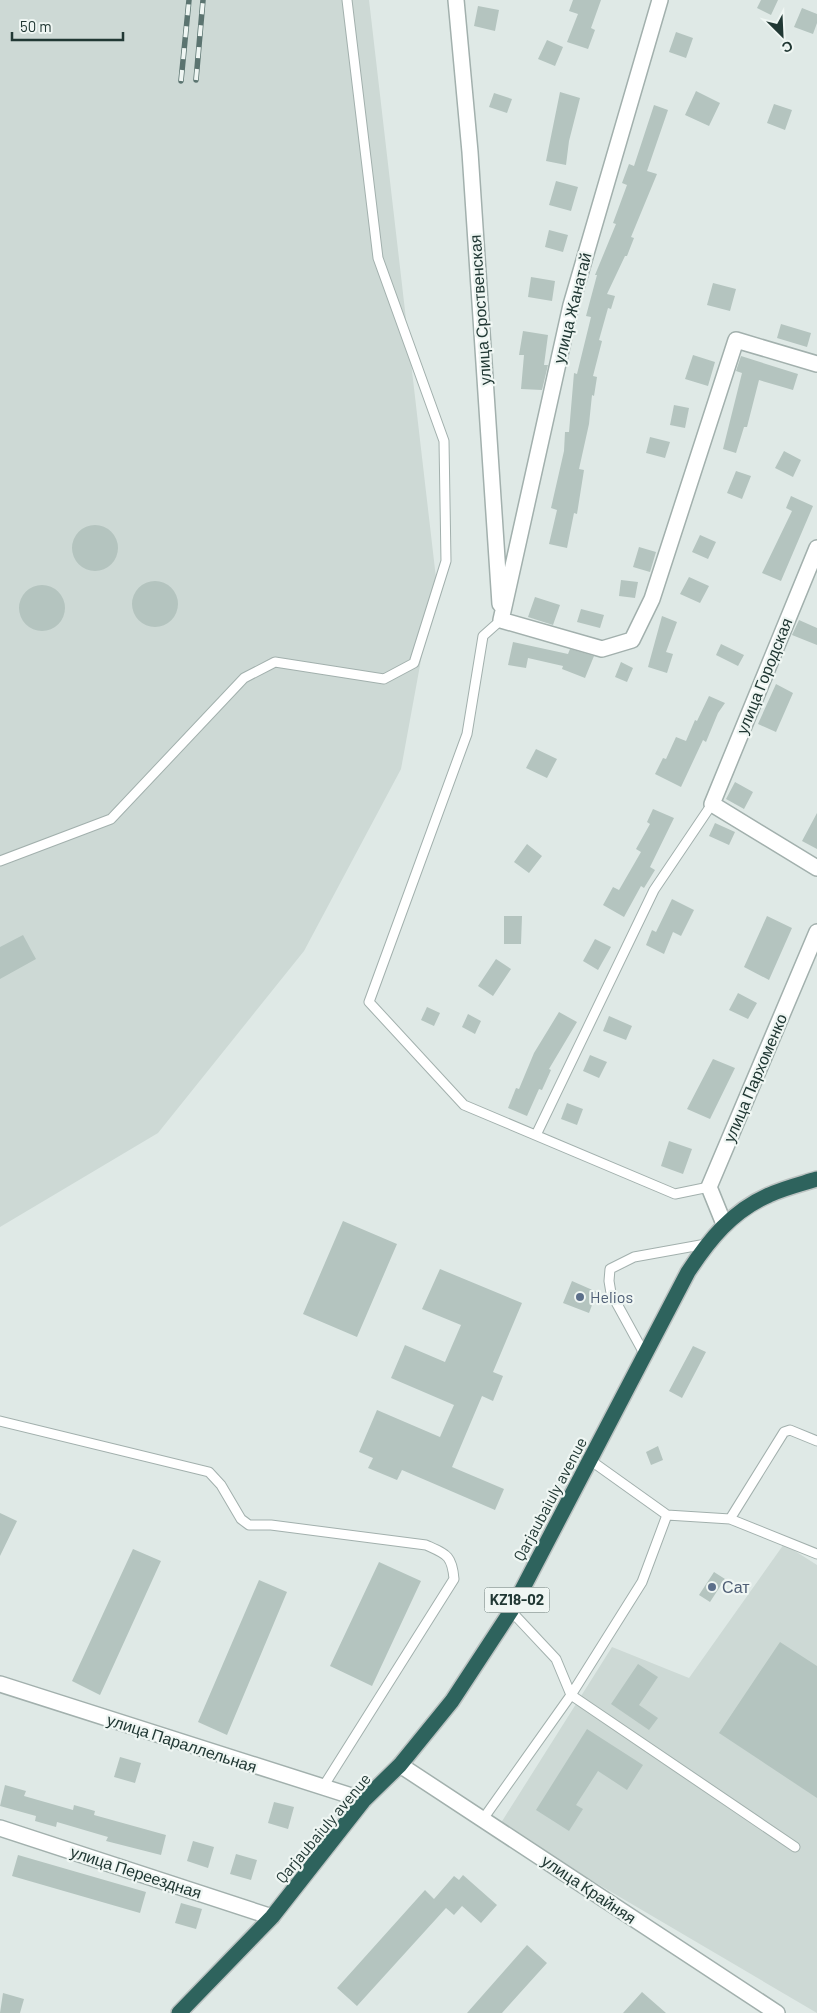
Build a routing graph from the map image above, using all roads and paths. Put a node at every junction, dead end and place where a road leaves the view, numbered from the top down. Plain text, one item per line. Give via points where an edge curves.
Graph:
1 (347, 0) edge
2 (456, 0) edge
3 (660, 0) edge
4 (817, 364) edge
5 (817, 548) edge
6 (501, 620) junction
7 (712, 804) junction
8 (0, 861) edge
9 (817, 868) edge
10 (817, 932) edge
11 (536, 1135) junction
12 (817, 1179) edge
13 (709, 1187) junction
14 (724, 1224) junction
15 (706, 1244) junction
16 (645, 1355) junction
17 (0, 1421) edge
18 (817, 1441) edge
19 (590, 1460) junction
20 (667, 1515) junction
21 (730, 1519) junction
22 (817, 1554) edge
23 (511, 1611) junction
24 (0, 1684) edge
25 (571, 1695) junction
26 (400, 1764) junction
27 (324, 1787) junction
28 (364, 1800) junction
29 (483, 1819) junction
30 (0, 1828) edge
31 (795, 1847) dead end
32 (272, 1917) junction
33 (180, 2013) edge
34 (778, 2013) edge

1 - 8 lane via 378,258 444,441 446,561 414,664 384,679 276,662 244,678 111,819
2 - 6 street, улица Сроственская via 470,152
3 - 6 street, улица Жанатай via 571,304
4 - 6 street via 736,340 652,599 632,640 602,649
5 - 7 street, улица Городская
6 - 11 lane via 484,636 467,734 369,1002 464,1105
7 - 9 street
7 - 11 lane via 654,890
10 - 13 street, улица Пархоменко
11 - 13 lane via 675,1194
12 - 14 highway, Qarjaubaiuly avenue / KZ18-02 via 768,1195
13 - 14 street
14 - 15 highway, Qarjaubaiuly avenue / KZ18-02
15 - 16 highway, Qarjaubaiuly avenue / KZ18-02
15 - 16 lane via 634,1257 610,1269 611,1293
16 - 19 highway, Qarjaubaiuly avenue / KZ18-02
17 - 27 lane via 208,1472 221,1484 241,1519 249,1525 426,1545 446,1553 453,1566 454,1579
18 - 21 lane via 790,1430 784,1432
19 - 20 lane
19 - 23 highway, Qarjaubaiuly avenue / KZ18-02
20 - 21 lane
20 - 25 lane via 642,1582
21 - 22 lane
23 - 25 lane via 556,1659
23 - 26 highway, Qarjaubaiuly avenue / KZ18-02 via 452,1701
24 - 27 street, улица Параллельная
25 - 29 lane
25 - 31 lane
26 - 28 highway, Qarjaubaiuly avenue / KZ18-02
26 - 29 street, улица Крайняя
27 - 28 street, улица Параллельная
28 - 32 highway, Qarjaubaiuly avenue / KZ18-02
29 - 34 street, улица Крайняя
30 - 32 street, улица Переездная
32 - 33 highway, Qarjaubaiuly avenue / KZ18-02

